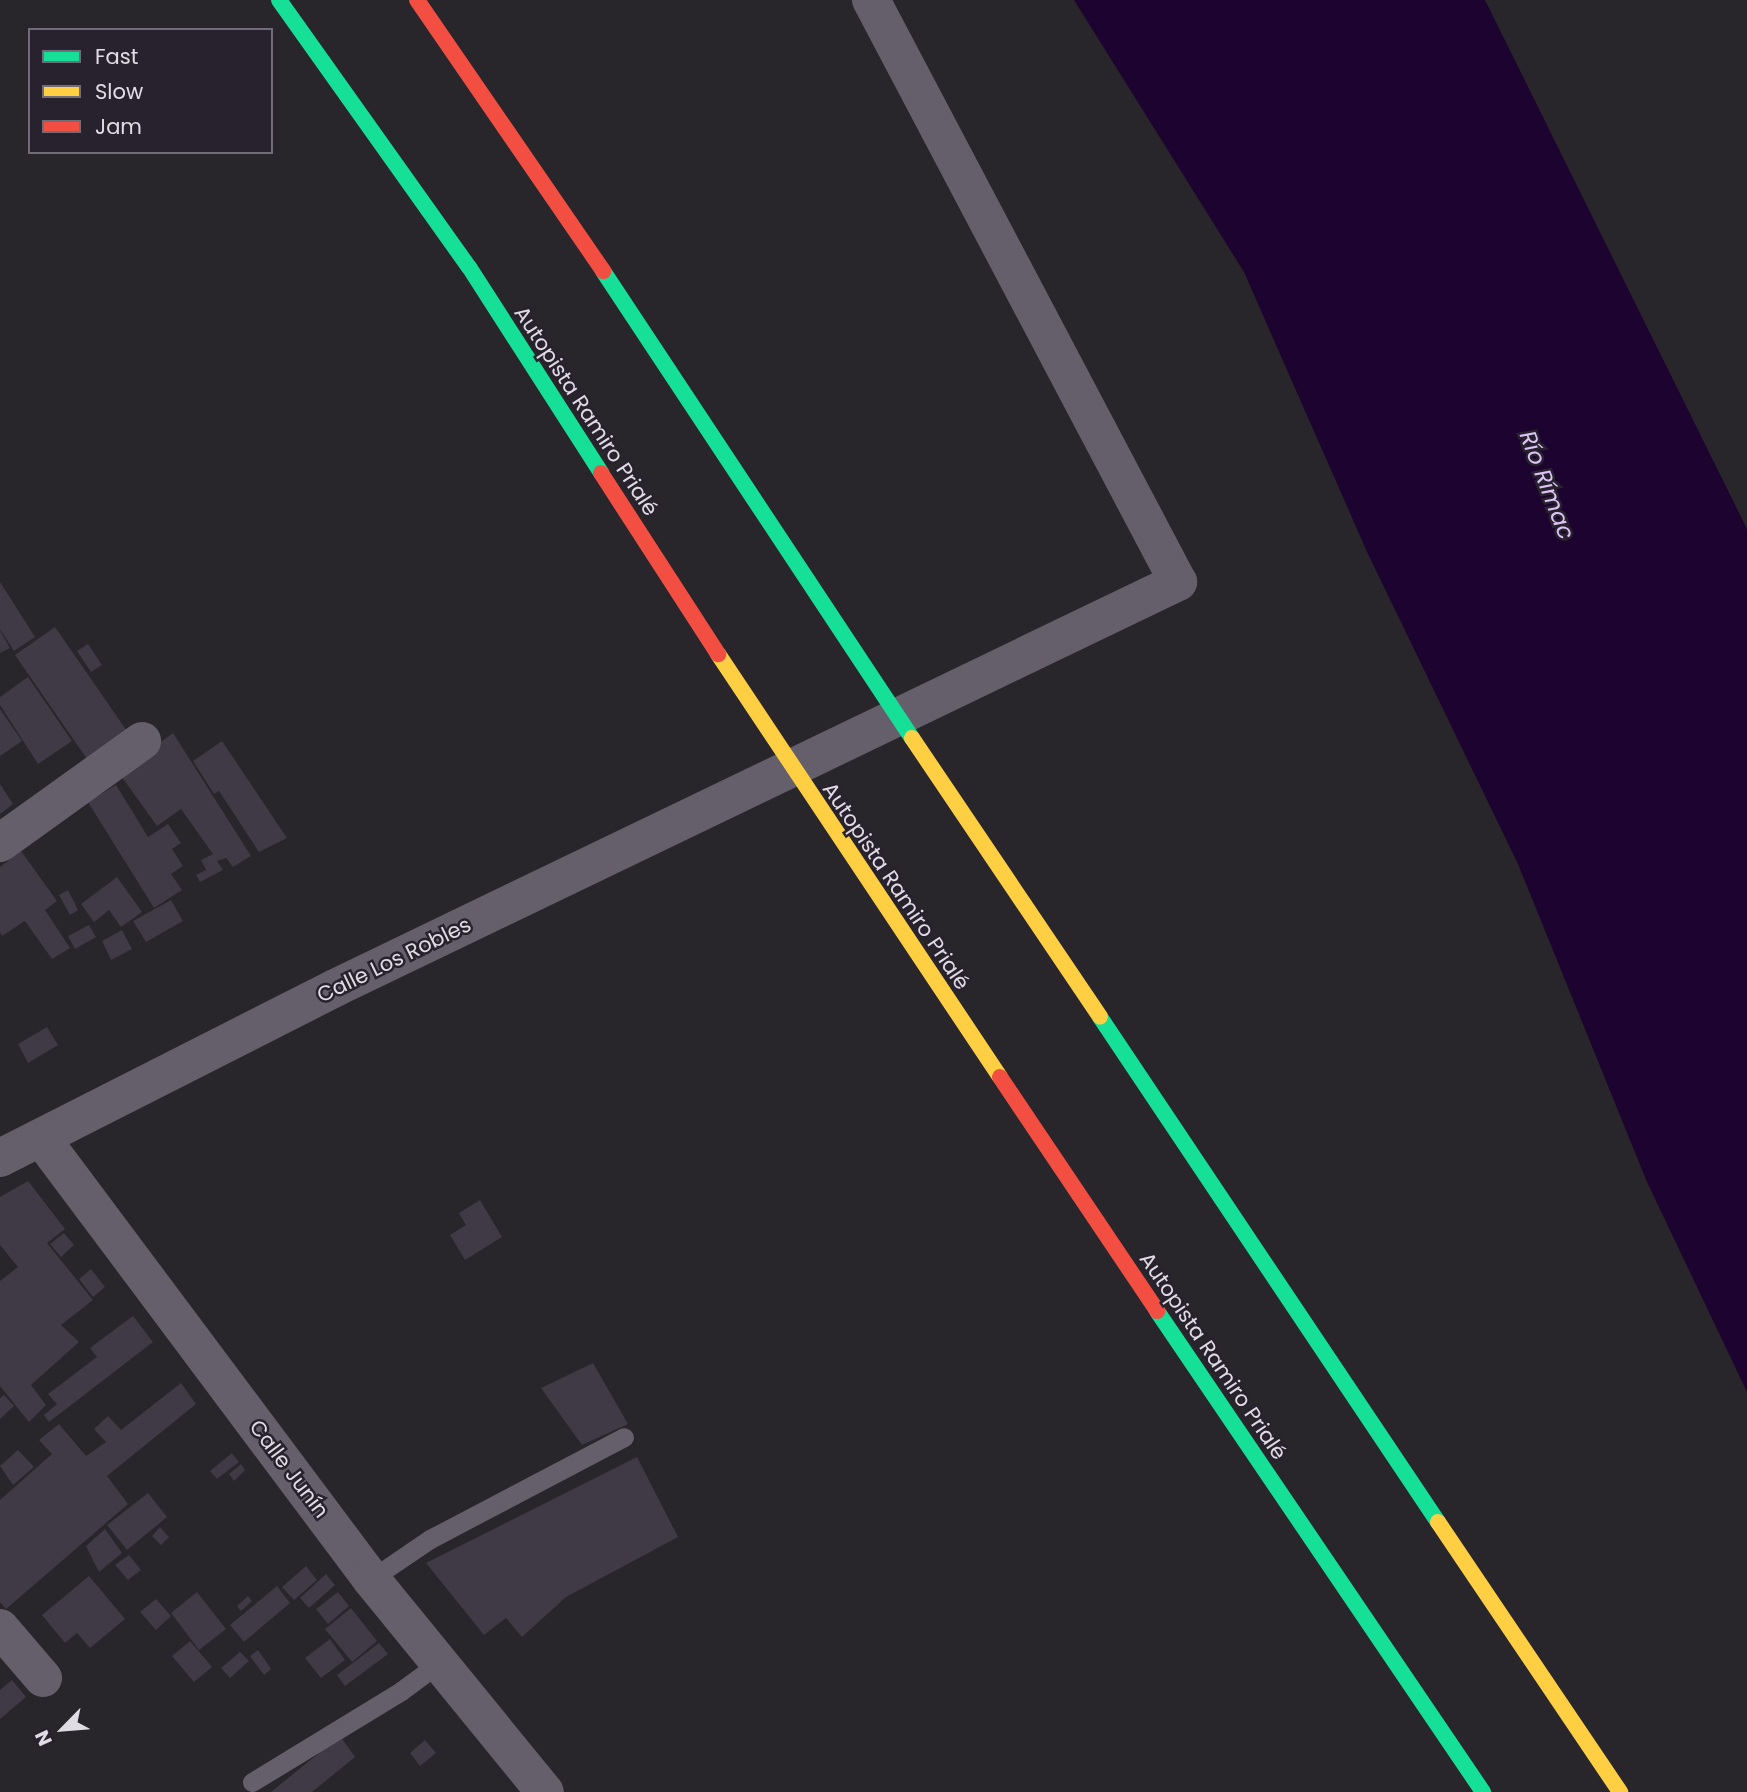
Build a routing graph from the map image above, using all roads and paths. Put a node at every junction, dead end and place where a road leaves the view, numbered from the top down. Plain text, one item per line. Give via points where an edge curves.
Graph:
1 (279, 0) edge
2 (417, 0) edge
3 (871, 0) edge
4 (898, 717) junction
5 (142, 741) dead end
6 (790, 767) junction
7 (0, 842) edge
8 (42, 1139) junction
9 (0, 1158) edge
10 (624, 1437) dead end
11 (371, 1579) junction
12 (0, 1628) edge
13 (439, 1663) junction
14 (43, 1678) dead end
15 (252, 1782) dead end
16 (545, 1792) edge
17 (1483, 1792) edge
18 (1620, 1792) edge

1 - 6 highway, Autopista Ramiro Prialé via 468,267
2 - 4 highway via 552,194
3 - 4 street, Calle Los Robles via 1178,582
4 - 6 street, Calle Los Robles
4 - 18 highway
5 - 7 street
6 - 8 street, Calle Los Robles via 335,988
6 - 17 highway, Autopista Ramiro Prialé
8 - 9 street, Calle Los Robles
8 - 11 street, Calle Junín
10 - 11 lane via 430,1539
11 - 13 street, Calle Junín
12 - 14 street
13 - 15 lane
13 - 16 street, Calle Junín

